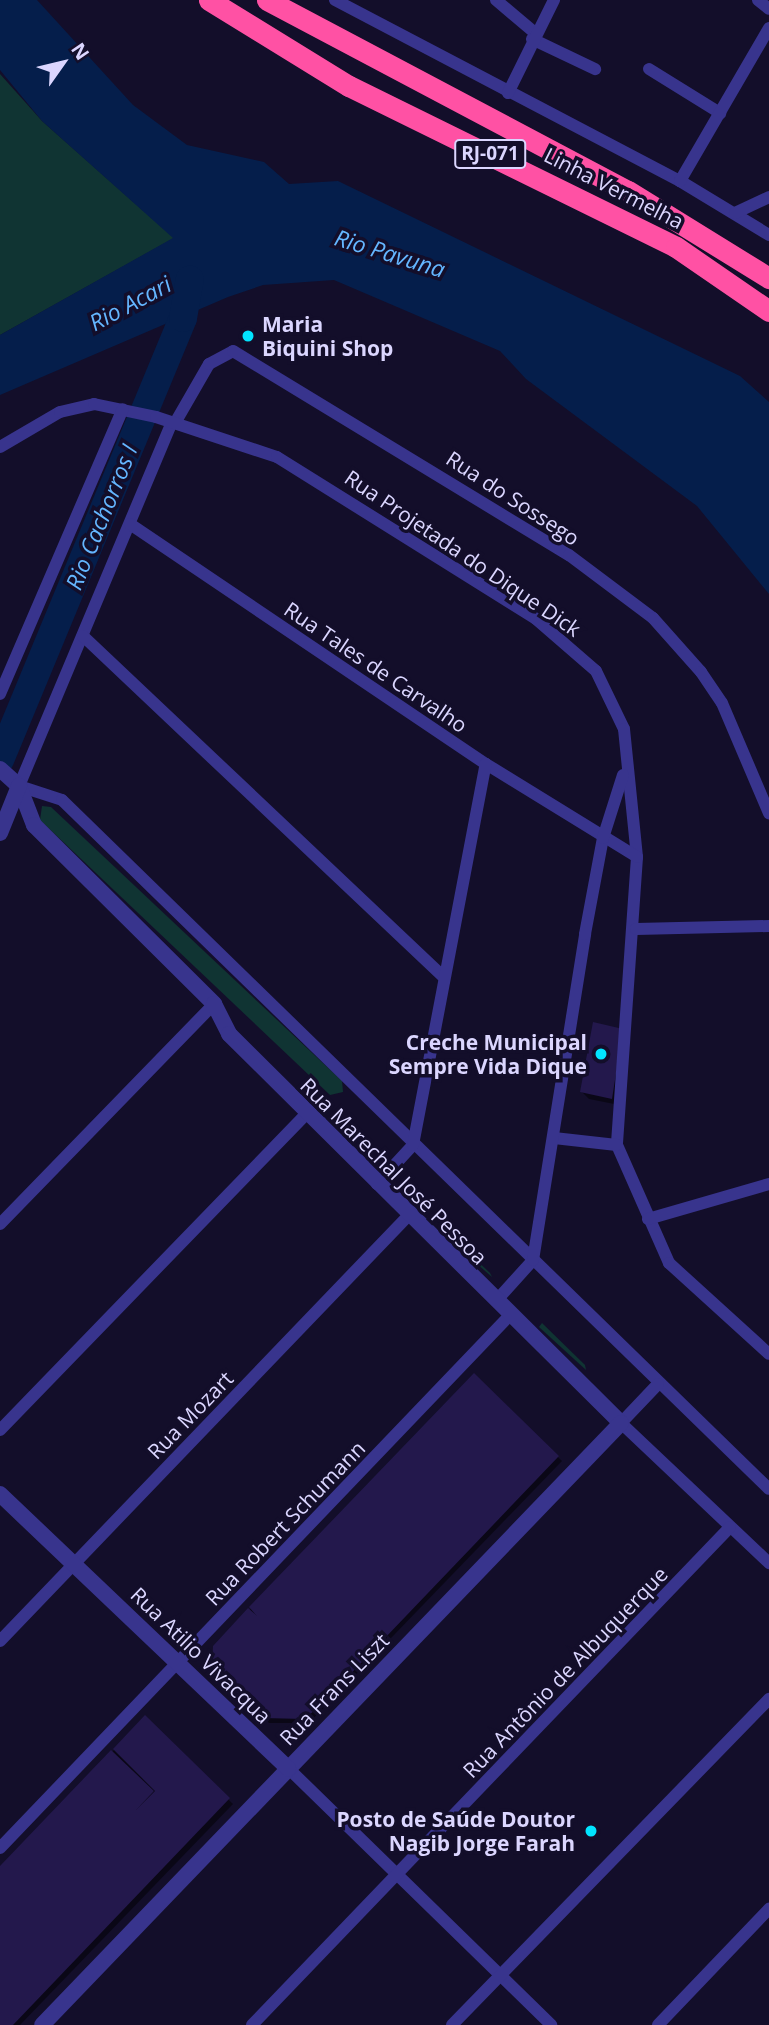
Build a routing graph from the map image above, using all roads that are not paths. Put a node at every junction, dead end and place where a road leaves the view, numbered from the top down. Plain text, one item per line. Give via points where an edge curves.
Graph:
1 (209, 0) edge
2 (267, 0) edge
3 (335, 0) edge
4 (496, 0) edge
5 (554, 0) edge
6 (758, 0) edge
7 (769, 9) edge
8 (769, 28) edge
9 (534, 36) junction
10 (595, 69) dead end
11 (649, 69) dead end
12 (508, 93) junction
13 (720, 113) junction
14 (680, 181) junction
15 (769, 197) edge
16 (735, 214) junction
17 (769, 235) edge
18 (769, 278) edge
19 (769, 311) edge
20 (128, 410) junction
21 (174, 423) junction
22 (0, 447) edge
23 (130, 524) junction
24 (83, 636) junction
25 (0, 694) edge
26 (486, 764) junction
27 (625, 771) junction
28 (9, 777) edge
29 (769, 813) edge
30 (0, 833) edge
31 (603, 838) junction
32 (637, 857) junction
33 (769, 926) edge
34 (636, 929) junction
35 (443, 976) junction
36 (214, 1004) junction
37 (306, 1114) junction
38 (554, 1138) junction
39 (413, 1145) junction
40 (617, 1145) junction
41 (377, 1184) junction
42 (769, 1184) edge
43 (408, 1216) junction
44 (648, 1219) junction
45 (0, 1224) edge
46 (533, 1260) junction
47 (496, 1301) junction
48 (510, 1315) junction
49 (769, 1354) edge
50 (658, 1384) junction
51 (621, 1423) junction
52 (0, 1430) edge
53 (769, 1489) edge
54 (0, 1494) edge
55 (730, 1527) junction
56 (769, 1563) edge
57 (74, 1564) junction
58 (0, 1642) edge
59 (178, 1661) junction
60 (769, 1699) edge
61 (288, 1768) junction
62 (0, 1849) edge
63 (398, 1874) junction
64 (769, 1909) edge
65 (500, 1974) junction
66 (42, 2025) edge
67 (252, 2025) edge
68 (452, 2025) edge
69 (551, 2025) edge
70 (658, 2025) edge

1 - 19 highway, Linha Vermelha / RJ-071 via 349,86 677,247
2 - 18 highway, Linha Vermelha / RJ-071 via 628,191
3 - 12 street
4 - 9 street
5 - 9 street
6 - 7 street
8 - 13 street
9 - 10 street
9 - 12 street
11 - 13 street
12 - 14 street
13 - 14 street
14 - 16 street
15 - 16 street
16 - 17 street
20 - 21 street, Rua Projetada do Dique Dick
20 - 22 street, Rua Projetada do Dique Dick via 77,406
20 - 25 street
21 - 23 street
21 - 27 street, Rua Projetada do Dique Dick via 301,470 536,619 601,680 624,729
21 - 29 street, Rua do Sossego via 209,364 233,351 569,555 653,618 701,672 722,704
23 - 24 street
23 - 26 street, Rua Tales de Carvalho
24 - 28 street
24 - 35 street
26 - 31 street, Rua Tales de Carvalho
26 - 35 street
27 - 31 street
27 - 32 street, Rua Projetada do Dique Dick
28 - 30 street
28 - 36 street, Rua Marechal José Pessoa via 34,825
28 - 39 street, Rua Marechal José Pessoa via 62,800
31 - 32 street, Rua Tales de Carvalho
31 - 38 street
32 - 34 street, Rua Projetada do Dique Dick
33 - 34 street
34 - 40 street, Rua Projetada do Dique Dick
35 - 39 street
36 - 37 street, Rua Marechal José Pessoa via 229,1034
36 - 45 street
37 - 41 street, Rua Marechal José Pessoa
37 - 52 street
38 - 40 street
38 - 46 street
39 - 41 street
39 - 46 street, Rua Marechal José Pessoa
40 - 44 street, Rua Projetada do Dique Dick
41 - 43 street, Rua Marechal José Pessoa
42 - 44 street
43 - 47 street, Rua Marechal José Pessoa
43 - 57 street, Rua Mozart
44 - 49 street, Rua Projetada do Dique Dick via 669,1263
46 - 47 street
46 - 50 street, Rua Marechal José Pessoa
47 - 48 street, Rua Marechal José Pessoa
48 - 51 street, Rua Marechal José Pessoa
48 - 59 street, Rua Robert Schumann
50 - 51 street, Rua Frans Liszt
50 - 53 street, Rua Marechal José Pessoa
51 - 55 street, Rua Marechal José Pessoa
51 - 61 street, Rua Frans Liszt
54 - 57 street, Rua Atilio Vivacqua
55 - 56 street, Rua Marechal José Pessoa
55 - 63 street, Rua Antônio de Albuquerque
57 - 58 street, Rua Mozart
57 - 59 street, Rua Atilio Vivacqua
59 - 61 street, Rua Atilio Vivacqua
59 - 62 street, Rua Robert Schumann
60 - 65 street
61 - 63 street, Rua Atilio Vivacqua
61 - 66 street, Rua Frans Liszt
63 - 65 street, Rua Atilio Vivacqua
63 - 67 street, Rua Antônio de Albuquerque
64 - 70 street
65 - 68 street
65 - 69 street, Rua Atilio Vivacqua

